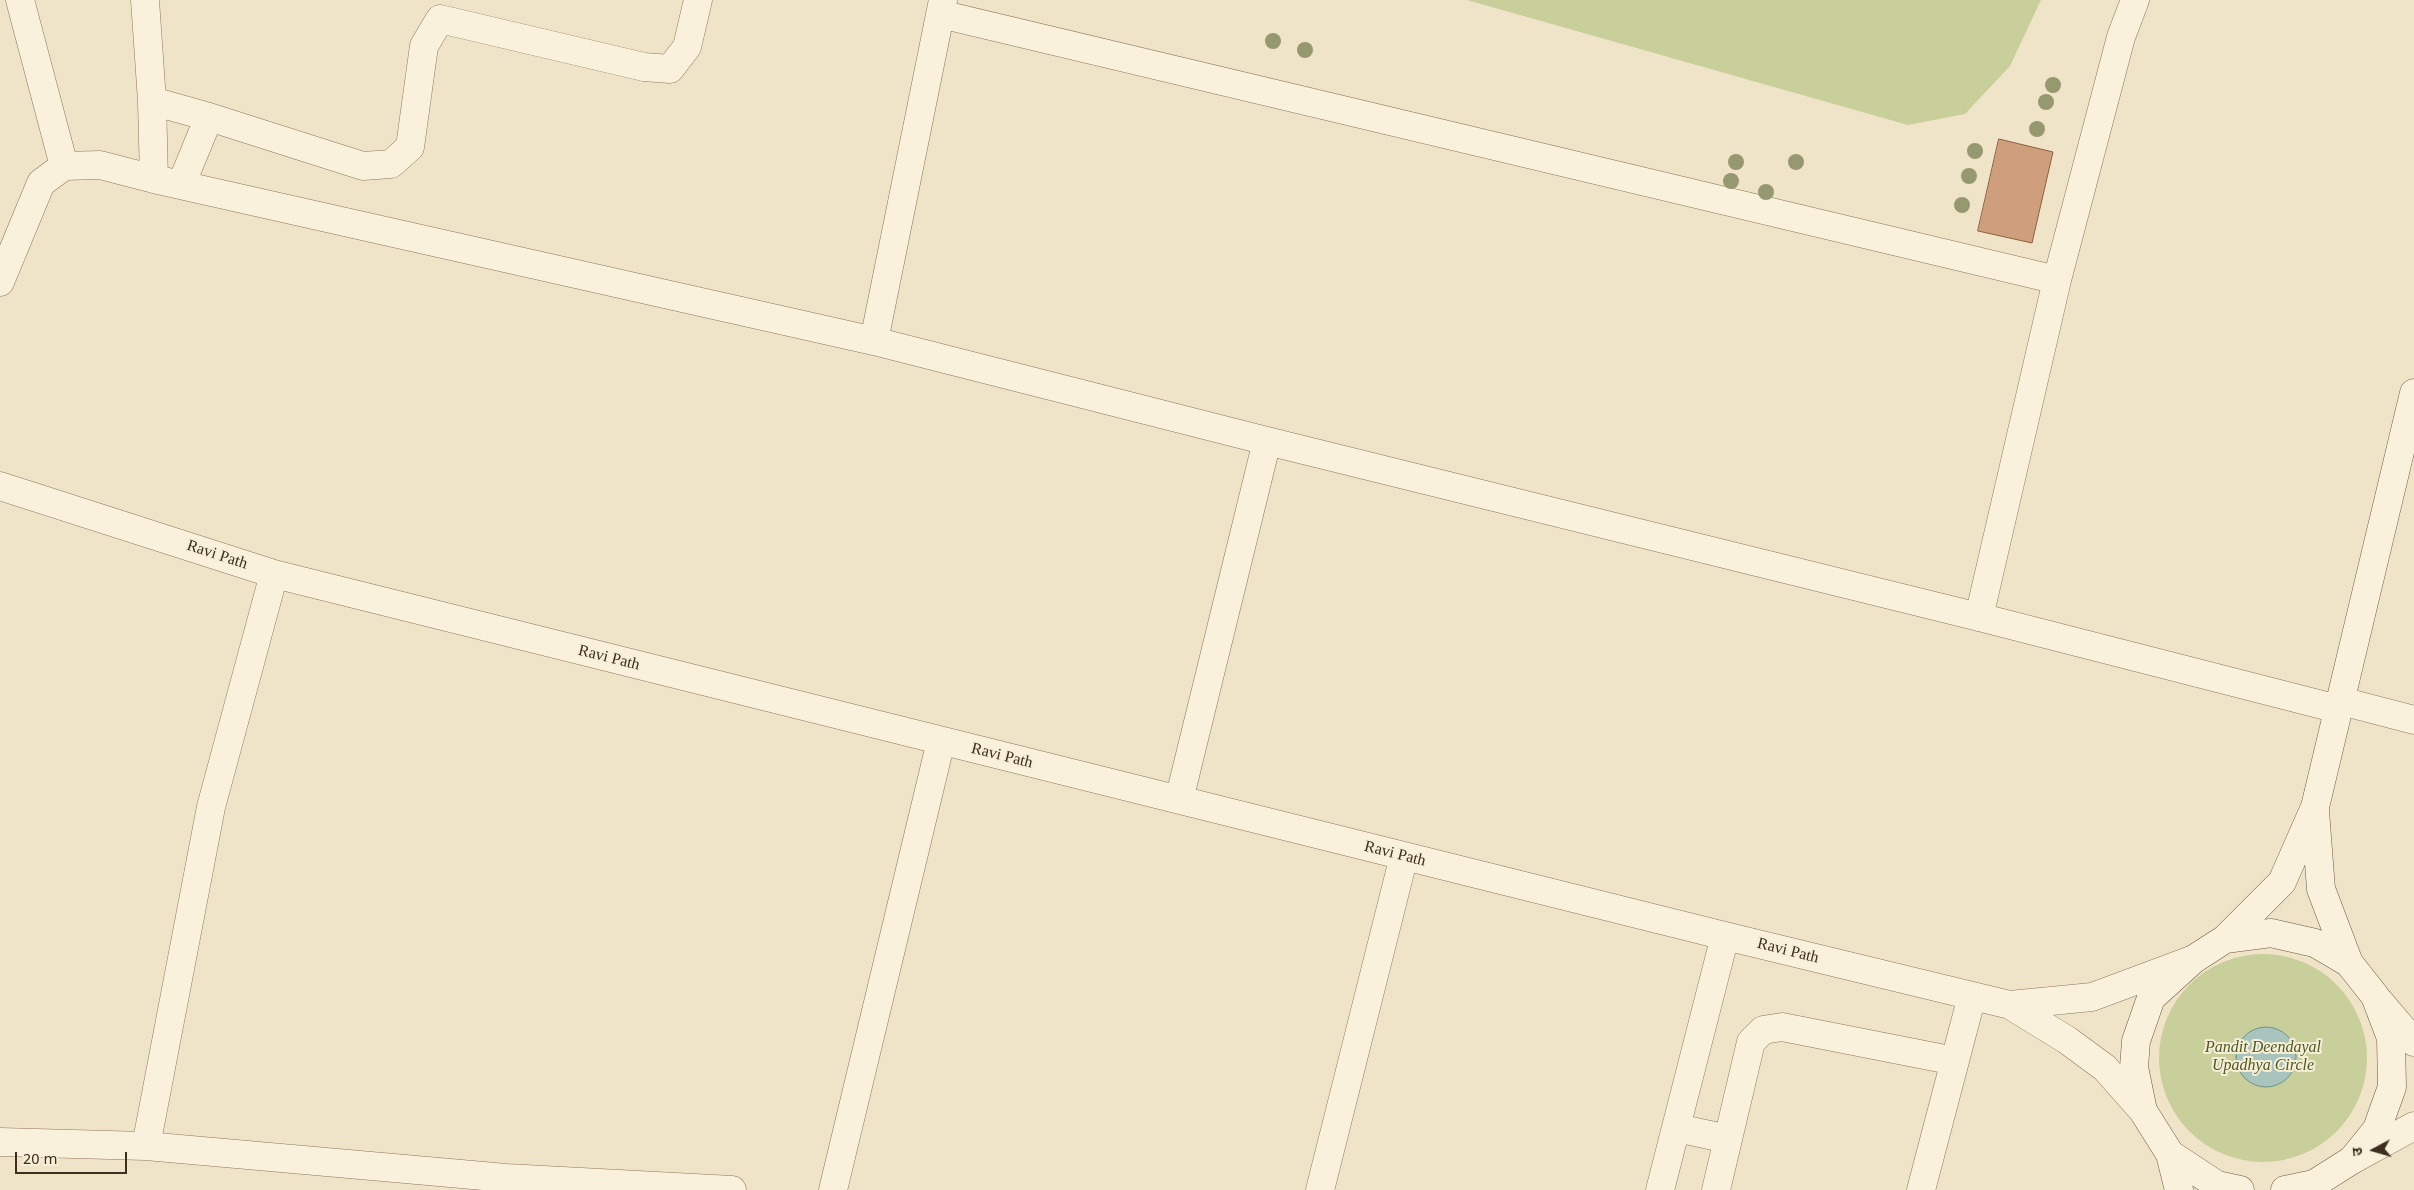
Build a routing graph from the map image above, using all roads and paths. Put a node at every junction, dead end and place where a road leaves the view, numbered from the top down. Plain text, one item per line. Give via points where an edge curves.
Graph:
1 (20, 0) edge
2 (145, 0) edge
3 (698, 0) edge
4 (2135, 0) edge
5 (942, 7) edge
6 (152, 101) junction
7 (208, 117) junction
8 (64, 166) junction
9 (154, 179) junction
10 (181, 185) junction
11 (2057, 280) junction
12 (0, 282) edge
13 (874, 342) junction
14 (2414, 393) edge
15 (1267, 441) junction
16 (0, 486) edge
17 (274, 574) junction
18 (1979, 617) junction
19 (2340, 705) junction
20 (2414, 720) edge
21 (941, 740) junction
22 (1179, 800) junction
23 (2315, 807) junction
24 (1404, 856) junction
25 (1725, 936) junction
26 (2225, 939) junction
27 (2194, 959) junction
28 (2349, 962) junction
29 (1972, 996) junction
30 (2375, 996) junction
31 (2010, 1005) junction
32 (2414, 1042) edge
33 (1955, 1062) junction
34 (2143, 1111) junction
35 (2414, 1126) edge
36 (1677, 1128) junction
37 (1728, 1139) junction
38 (0, 1142) edge
39 (146, 1146) junction
40 (2170, 1154) junction
41 (2352, 1160) junction
42 (506, 1184) edge
43 (2311, 1187) edge
44 (732, 1190) edge
45 (833, 1190) edge
46 (1320, 1190) edge
47 (1660, 1190) edge
48 (1716, 1190) edge
49 (1921, 1190) edge
50 (2179, 1190) edge
51 (2240, 1190) edge
52 (2284, 1190) edge

1 - 8 street
2 - 6 street
3 - 7 street via 687,47 670,68 644,67 440,19 424,46 410,147 391,164 363,166
4 - 11 street via 2121,37
5 - 11 street
5 - 13 street
6 - 7 street
6 - 9 street
7 - 10 street
8 - 9 street via 100,165
8 - 12 street via 41,183
9 - 10 street
10 - 13 street
11 - 18 street
13 - 15 street
14 - 19 street
15 - 18 street
15 - 22 street
16 - 17 street, Ravi Path
17 - 21 street, Ravi Path
17 - 39 street via 211,807
18 - 19 street
19 - 20 street
19 - 23 street
21 - 22 street, Ravi Path
21 - 45 street
22 - 24 street, Ravi Path
23 - 26 street via 2282,882
23 - 28 street via 2321,889
24 - 25 street, Ravi Path
24 - 46 street
25 - 29 street, Ravi Path
25 - 36 street
26 - 27 street
26 - 28 street via 2271,933 2315,944
27 - 31 street via 2092,997
27 - 34 street via 2151,998 2136,1041 2134,1067
28 - 30 street
29 - 31 street, Ravi Path
29 - 33 street
30 - 32 street
30 - 41 street via 2391,1038 2392,1086 2377,1129
31 - 34 street via 2068,1040 2105,1068
33 - 37 street via 1782,1027 1763,1030 1751,1042
33 - 49 street
34 - 40 street
35 - 41 street
36 - 37 street
36 - 47 street
37 - 48 street
38 - 39 street
39 - 42 street
40 - 50 street
40 - 51 street via 2217,1185
41 - 43 street
42 - 44 street
43 - 52 street

